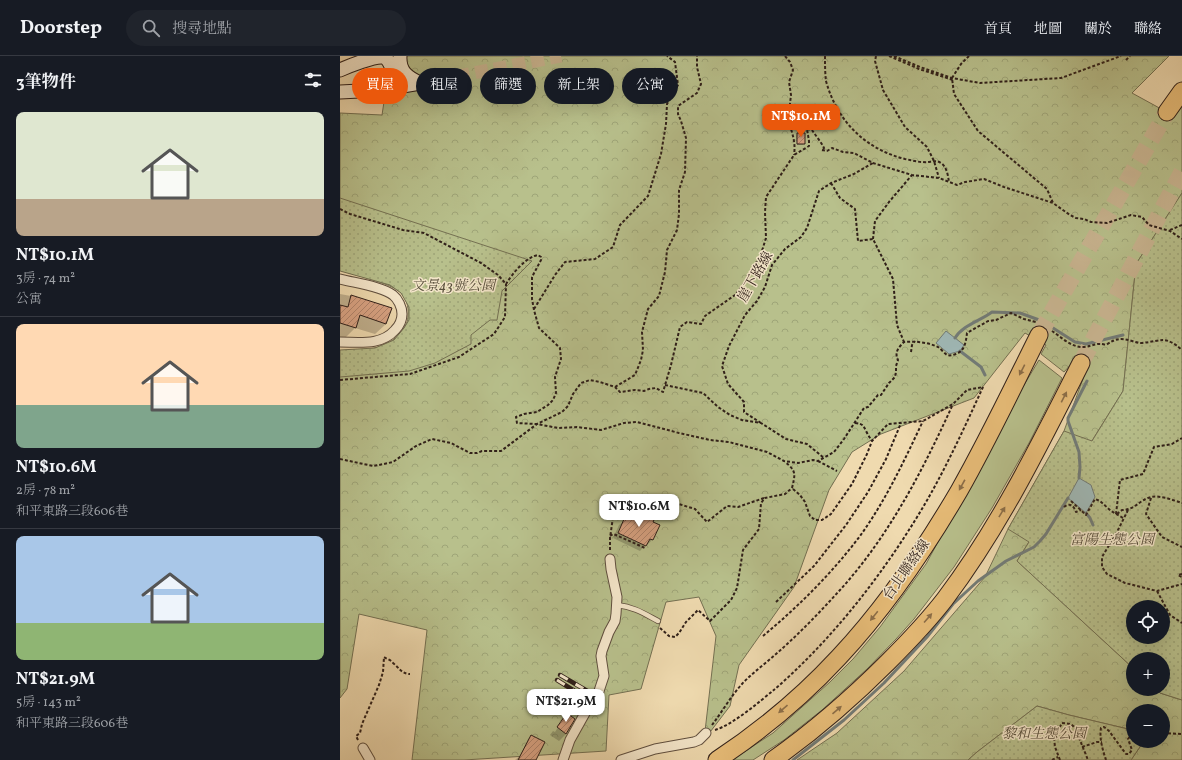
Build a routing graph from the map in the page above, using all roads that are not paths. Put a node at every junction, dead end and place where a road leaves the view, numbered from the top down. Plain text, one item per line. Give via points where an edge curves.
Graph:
1 (357, 56) edge
2 (400, 56) edge
3 (340, 62) edge
4 (391, 68) edge
5 (340, 70) edge
6 (416, 81) edge
7 (352, 91) edge
8 (1182, 91) edge
9 (340, 92) edge
10 (1168, 112) tunnel mouth
11 (340, 279) edge
12 (1042, 329) tunnel mouth
13 (340, 342) edge
14 (1081, 363) tunnel mouth
15 (610, 559) road end
16 (617, 605) junction
17 (658, 622) road end
18 (706, 733) road end
19 (363, 748) road end
20 (370, 760) edge
21 (563, 760) edge
22 (621, 760) edge
23 (717, 760) edge
24 (773, 760) edge

1 - 3 main road
2 - 6 main road via 401,67 409,78
4 - 5 main road via 388,60 382,57
7 - 9 main road
8 - 10 highway
11 - 13 street via 386,290 400,303 402,312 397,328 383,340
12 -> 23 highway, 台北聯絡線 via 959,490 906,572 875,614 840,657 810,686 739,746
24 -> 14 highway via 836,712 908,642 944,599 1003,511 1027,470
15 - 16 street
16 - 17 lane via 638,610
16 - 21 street, bridge via 614,621 602,651 604,676 599,691 570,740
18 - 22 street via 694,742 656,749
19 - 20 street

